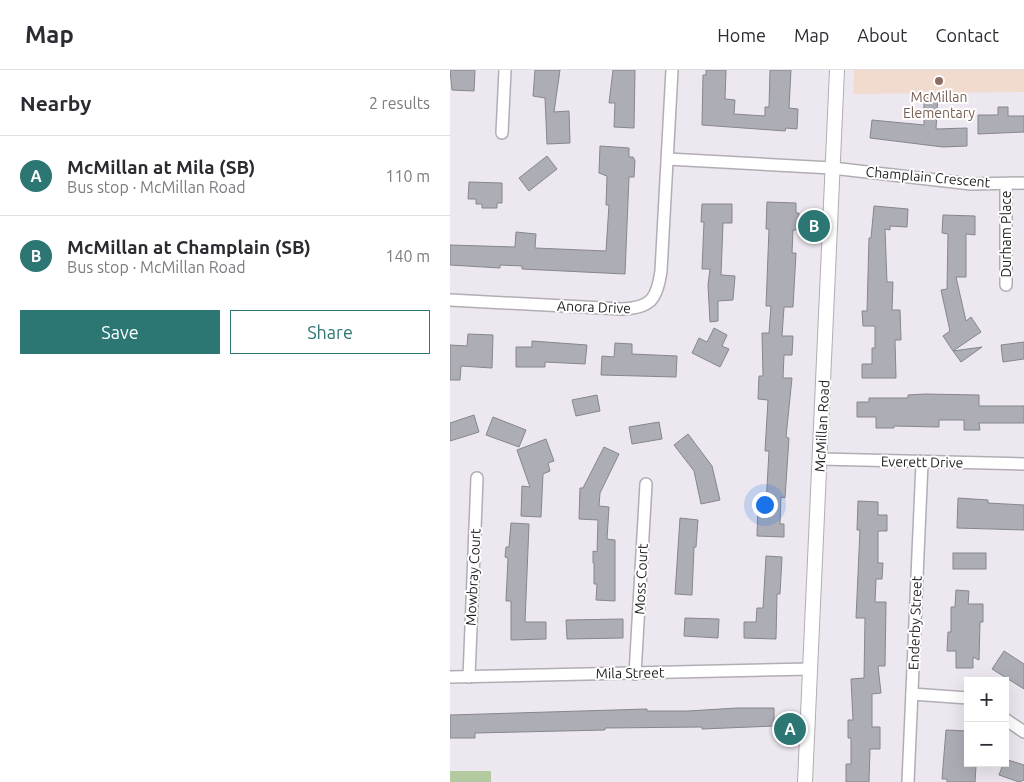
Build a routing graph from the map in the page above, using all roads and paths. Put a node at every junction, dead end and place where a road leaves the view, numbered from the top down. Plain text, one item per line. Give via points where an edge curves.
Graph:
1 (505, 70) edge
2 (672, 70) edge
3 (837, 70) edge
4 (502, 133) dead end
5 (668, 159) junction
6 (832, 168) junction
7 (1024, 183) edge
8 (1006, 184) junction
9 (1006, 285) dead end
10 (450, 300) edge
11 (821, 459) junction
12 (922, 463) junction
13 (1024, 464) edge
14 (477, 478) dead end
15 (646, 484) dead end
16 (810, 669) junction
17 (635, 674) junction
18 (468, 677) junction
19 (450, 678) edge
20 (912, 694) junction
21 (964, 698) edge
22 (1009, 722) edge
23 (1024, 732) edge
24 (805, 782) edge
25 (908, 782) edge

1 - 4 street
2 - 5 street, Anora Drive
3 - 6 street, McMillan Road
5 - 6 street
5 - 10 street, Anora Drive via 661,271 659,288 652,301 638,308 622,309
6 - 8 street, Champlain Crescent via 971,184
6 - 11 street, McMillan Road
7 - 8 street, Champlain Crescent
8 - 9 street, Durham Place
11 - 12 street, Everett Drive
11 - 16 street, McMillan Road
12 - 13 street, Everett Drive
12 - 20 street, Enderby Street
14 - 18 street, Mowbray Court
15 - 17 street, Moss Court
16 - 17 street, Mila Street
16 - 24 street, McMillan Road
17 - 18 street, Mila Street
18 - 19 street, Mila Street
20 - 21 street
20 - 25 street, Enderby Street
22 - 23 street

